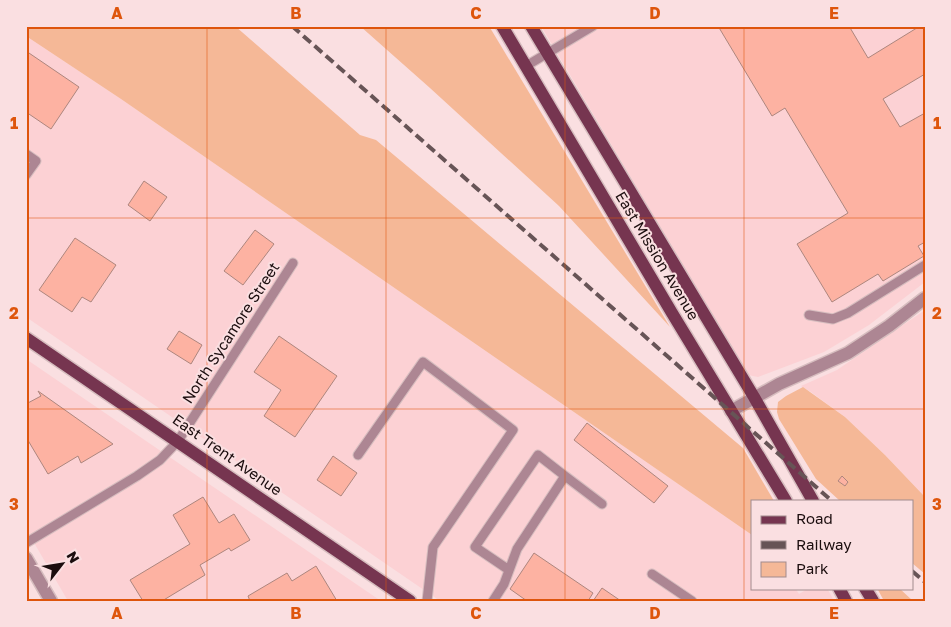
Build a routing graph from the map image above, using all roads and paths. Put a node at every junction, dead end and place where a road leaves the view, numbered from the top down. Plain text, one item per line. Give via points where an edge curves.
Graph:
1 (502, 26) edge
2 (531, 26) edge
3 (593, 26) edge
4 (547, 53) junction
5 (526, 66) junction
6 (26, 154) edge
7 (26, 175) edge
8 (293, 263) dead end
9 (925, 265) edge
10 (925, 298) edge
11 (809, 315) dead end
12 (26, 338) edge
13 (754, 397) junction
14 (731, 411) junction
15 (178, 441) junction
16 (358, 455) dead end
17 (565, 476) junction
18 (785, 500) edge
19 (813, 500) edge
20 (602, 504) dead end
21 (26, 542) edge
22 (26, 558) edge
23 (509, 570) junction
24 (652, 574) dead end
25 (866, 590) edge
26 (51, 601) edge
27 (410, 601) edge
28 (427, 601) edge
29 (493, 601) edge
30 (692, 601) edge
31 (873, 601) edge

1 - 5 main road, East Mission Avenue
2 - 4 main road, East Mission Avenue
3 - 4 lane
4 - 5 lane
4 - 13 main road, East Mission Avenue
5 - 14 main road, East Mission Avenue
6 - 7 lane via 36,161
8 - 15 lane, North Sycamore Street
9 - 11 lane via 848,313 833,319
10 - 13 street via 848,353
12 - 15 main road, East Trent Avenue
13 - 14 street
13 - 19 main road, East Mission Avenue
14 - 18 main road, East Mission Avenue
15 - 21 lane, North Sycamore Street via 138,476
15 - 27 main road, East Trent Avenue
16 - 28 lane via 424,362 513,430 433,547
17 - 20 lane
17 - 23 lane via 517,549
17 - 23 lane via 538,455 475,546
22 - 26 street
23 - 29 lane
24 - 30 lane
25 - 31 main road

